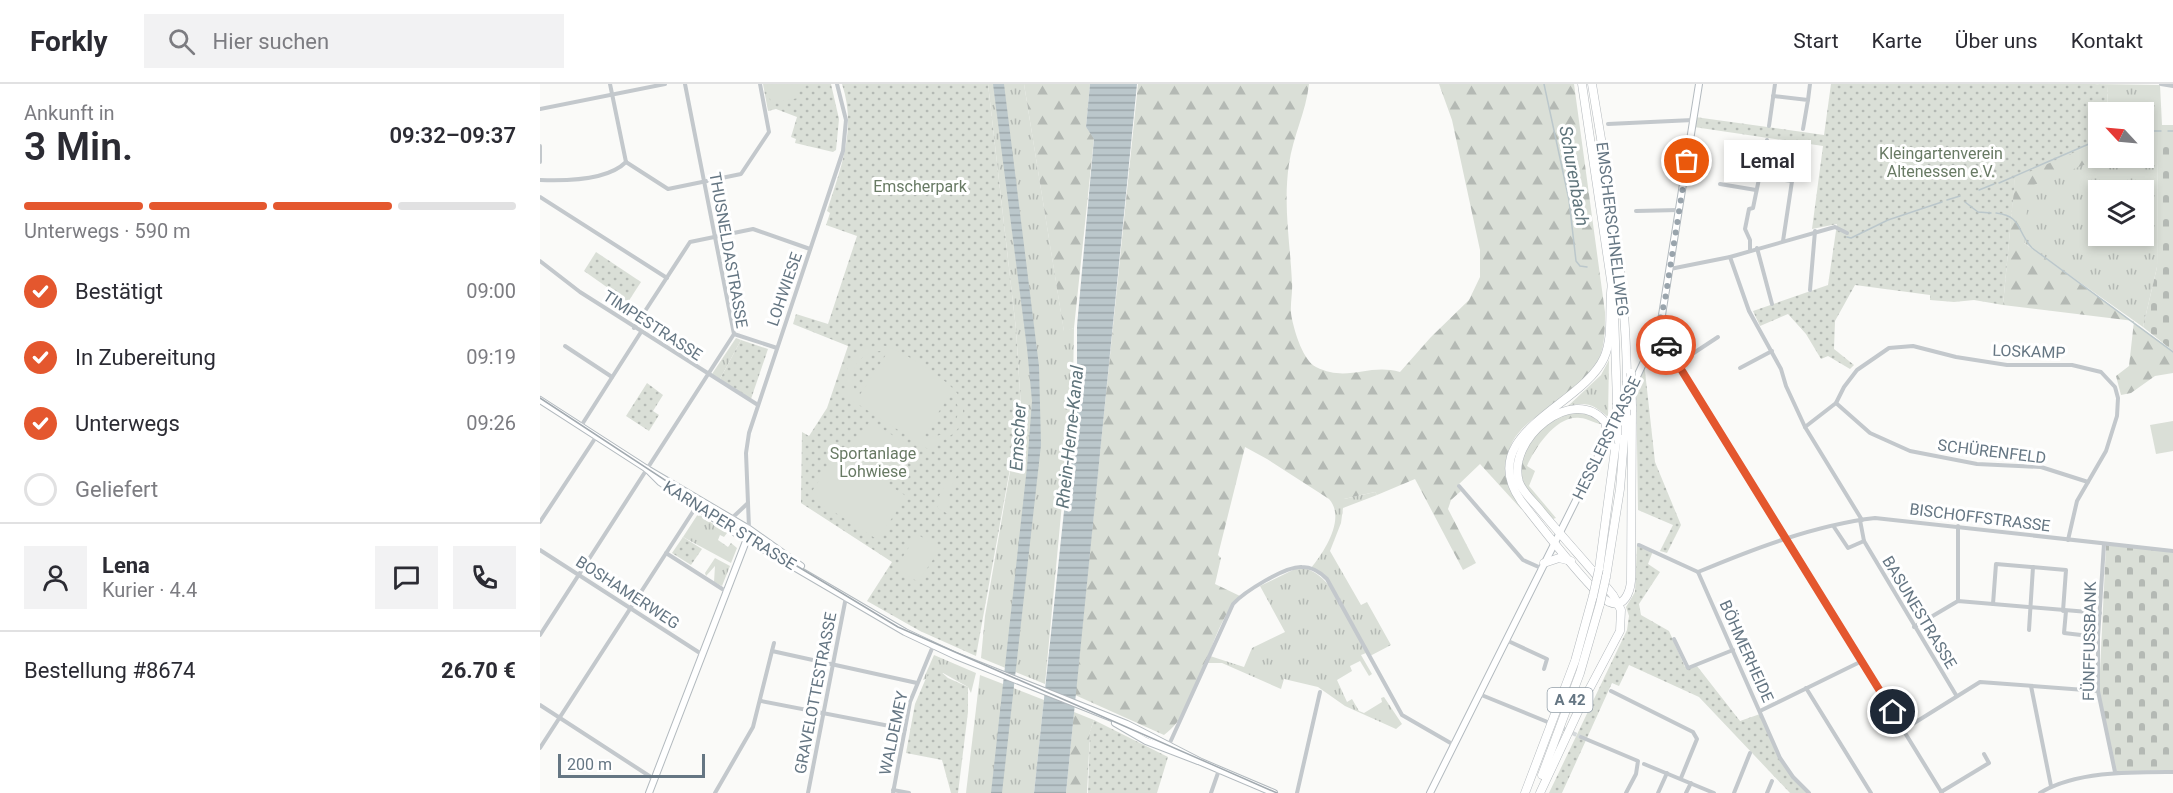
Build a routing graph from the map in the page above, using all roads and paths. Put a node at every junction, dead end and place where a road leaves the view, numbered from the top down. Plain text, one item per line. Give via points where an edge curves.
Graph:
1 (610, 84) edge
2 (665, 84) edge
3 (685, 84) edge
4 (760, 84) edge
5 (837, 84) edge
6 (1582, 84) edge
7 (1592, 84) edge
8 (1699, 84) edge
9 (1775, 84) edge
10 (1810, 84) edge
11 (2161, 84) edge
12 (2173, 86) edge
13 (612, 94) junction
14 (1773, 96) junction
15 (1808, 100) junction
16 (540, 109) edge
17 (1694, 120) junction
18 (1608, 124) dead end
19 (1769, 126) dead end
20 (1803, 129) dead end
21 (1767, 140) dead end
22 (540, 146) edge
23 (1797, 147) dead end
24 (540, 162) edge
25 (626, 162) junction
26 (1759, 176) junction
27 (540, 180) edge
28 (1792, 181) junction
29 (705, 182) junction
30 (1720, 184) dead end
31 (1756, 190) junction
32 (540, 197) edge
33 (1679, 210) junction
34 (1636, 211) dead end
35 (1815, 231) junction
36 (1847, 233) dead end
37 (715, 237) junction
38 (1783, 241) junction
39 (1756, 248) junction
40 (810, 249) junction
41 (1750, 251) junction
42 (1730, 257) junction
43 (540, 261) edge
44 (1669, 270) junction
45 (667, 278) junction
46 (1612, 284) junction
47 (1810, 290) dead end
48 (1772, 304) dead end
49 (634, 328) junction
50 (640, 332) junction
51 (735, 334) junction
52 (1656, 336) junction
53 (1718, 337) dead end
54 (565, 346) dead end
55 (777, 348) junction
56 (1772, 351) junction
57 (1677, 364) junction
58 (1740, 368) dead end
59 (708, 375) junction
60 (612, 377) junction
61 (1629, 377) junction
62 (540, 400) edge
63 (1836, 403) junction
64 (758, 405) junction
65 (581, 426) junction
66 (1805, 427) junction
67 (596, 436) junction
68 (647, 469) junction
69 (2088, 482) junction
70 (1459, 486) dead end
71 (749, 502) junction
72 (1610, 502) junction
73 (696, 507) junction
74 (732, 518) junction
75 (1861, 520) junction
76 (540, 522) edge
77 (1834, 526) junction
78 (1958, 526) junction
79 (750, 530) junction
80 (1559, 532) junction
81 (748, 539) junction
82 (1786, 540) junction
83 (2068, 540) junction
84 (1864, 541) junction
85 (1554, 542) junction
86 (2104, 543) junction
87 (1639, 545) dead end
88 (540, 549) edge
89 (2173, 551) edge
90 (666, 553) junction
91 (1572, 562) junction
92 (1542, 566) junction
93 (2033, 567) junction
94 (1698, 572) junction
95 (579, 575) junction
96 (816, 578) junction
97 (727, 592) junction
98 (846, 597) junction
99 (1958, 602) junction
100 (1619, 603) junction
101 (1993, 604) junction
102 (2029, 607) junction
103 (631, 608) junction
104 (2064, 611) junction
105 (2100, 613) junction
106 (1914, 627) junction
107 (2029, 630) dead end
108 (540, 635) edge
109 (2098, 637) junction
110 (1674, 639) dead end
111 (1506, 640) junction
112 (774, 643) dead end
113 (933, 646) junction
114 (1732, 650) junction
115 (772, 651) junction
116 (703, 655) junction
117 (1862, 661) junction
118 (832, 664) junction
119 (1544, 669) dead end
120 (917, 682) junction
121 (2031, 686) junction
122 (1806, 688) junction
123 (1611, 691) dead end
124 (2098, 691) junction
125 (1320, 692) dead end
126 (1479, 694) junction
127 (1956, 695) junction
128 (760, 701) junction
129 (540, 705) edge
130 (1760, 711) junction
131 (823, 713) junction
132 (560, 717) junction
133 (1550, 723) tunnel mouth
134 (905, 729) junction
135 (1903, 729) junction
136 (1581, 736) tunnel mouth
137 (1454, 746) junction
138 (1168, 747) junction
139 (540, 748) edge
140 (1750, 753) dead end
141 (1984, 754) dead end
142 (1644, 764) dead end
143 (1219, 769) junction
144 (2115, 772) junction
145 (2173, 772) edge
146 (1667, 773) junction
147 (1681, 778) junction
148 (654, 779) junction
149 (1772, 782) dead end
150 (1691, 783) junction
151 (2051, 786) junction
152 (893, 792) edge
153 (1942, 792) edge
154 (649, 793) edge
155 (715, 793) edge
156 (808, 793) edge
157 (909, 793) edge
158 (1211, 793) edge
159 (1274, 793) edge
160 (1296, 793) edge
161 (1430, 793) edge
162 (1525, 793) edge
163 (1535, 793) edge
164 (1540, 793) edge
165 (1626, 793) edge
166 (1658, 793) edge
167 (1686, 793) edge
168 (1714, 793) edge
169 (1734, 793) edge
170 (1767, 793) edge
171 (1809, 793) edge
172 (1872, 793) edge
173 (2040, 793) edge

1 - 13 street
2 - 13 street
3 - 29 street, THUSNELDASTRASSE
4 - 29 street via 768,135 741,174
5 - 40 street, LOHWIESE via 846,120 845,139
6 - 46 highway, EMSCHERSCHNELLWEG / A 42
7 - 61 highway, EMSCHERSCHNELLWEG / A 42 via 1617,245
8 - 17 main road, HESSLERSTRASSE
9 - 14 street
10 - 15 street
11 - 12 street
13 - 16 street
13 - 25 street
14 - 15 street
14 - 19 street
15 - 20 street
17 - 18 street
17 - 33 main road, HESSLERSTRASSE
21 - 26 street
22 - 24 street
23 - 28 street
25 - 27 street via 618,169 596,175
25 - 29 street via 668,189
26 - 28 street
26 - 31 street
28 - 38 street
29 - 37 street, THUSNELDASTRASSE
30 - 31 street
31 - 41 street via 1745,229
32 - 45 street
33 - 34 street
33 - 44 main road, HESSLERSTRASSE
35 - 36 street via 1835,227
35 - 38 street
35 - 47 street
37 - 40 street via 753,229
37 - 45 street via 690,242
37 - 51 street, THUSNELDASTRASSE
38 - 39 street
39 - 41 street
39 - 48 street
40 - 55 street, LOHWIESE
41 - 42 street
42 - 44 street
42 - 56 street via 1749,311
43 - 49 street, TIMPESTRASSE
44 - 52 main road, HESSLERSTRASSE
45 - 49 street
46 - 72 highway, EMSCHERSCHNELLWEG / A 42, bridge via 1617,435
46 - 85 highway via 1607,345 1600,364 1573,395 1525,432 1512,456 1511,478 1517,495
49 - 50 street, TIMPESTRASSE
50 - 59 street, TIMPESTRASSE
50 - 60 street
51 - 55 street
51 - 59 street, THUSNELDASTRASSE
52 - 57 street
52 - 80 main road, HESSLERSTRASSE
53 - 57 street
54 - 60 street
55 - 64 street, LOHWIESE
56 - 58 street
56 - 66 street, BASUNESTRASSE
57 - 82 street
59 - 64 street, TIMPESTRASSE
59 - 68 street, THUSNELDASTRASSE
60 - 65 street
61 - 100 highway, bridge via 1631,581 1629,593
61 - 163 highway, EMSCHERSCHNELLWEG / A 42, bridge via 1620,489 1600,604 1563,721
62 - 65 main road, KARNAPER STRASSE
63 - 66 street, LOSKAMP
63 - 69 street, SCHÜRENFELD via 1870,433 1910,451 1977,464 2041,467
63 - 69 street, LOSKAMP via 1857,370 1889,348 1913,346 2007,365 2091,368 2112,381 2118,407 2109,444
64 - 71 street, LOHWIESE via 747,445
65 - 67 main road, KARNAPER STRASSE
66 - 75 street, BASUNESTRASSE
67 - 68 main road, KARNAPER STRASSE
67 - 76 street
68 - 73 main road, KARNAPER STRASSE
68 - 74 main road, KARNAPER STRASSE
68 - 95 street, THUSNELDASTRASSE
69 - 83 street, LOSKAMP via 2074,507
70 - 92 street via 1523,560
71 - 74 street
71 - 79 street, LOHWIESE
72 - 80 highway, bridge via 1606,497 1611,445 1605,422 1588,409 1572,409 1550,419 1522,449 1517,464 1520,484
72 - 162 highway, EMSCHERSCHNELLWEG / A 42, bridge via 1599,569 1575,661
73 - 81 main road, KARNAPER STRASSE
73 - 90 street
74 - 79 main road, KARNAPER STRASSE
75 - 77 street, BISCHOFFSTRASSE
75 - 78 street, BISCHOFFSTRASSE via 1883,518
75 - 84 street, BASUNESTRASSE
77 - 82 street, BISCHOFFSTRASSE
77 - 84 street via 1848,548
78 - 83 street, BISCHOFFSTRASSE
78 - 99 street
79 - 81 main road
79 - 96 main road, KARNAPER STRASSE
80 - 85 main road, HESSLERSTRASSE
80 - 100 highway
81 - 96 main road, KARNAPER STRASSE
81 - 97 main road
82 - 94 street, BISCHOFFSTRASSE
82 - 117 street
83 - 86 street, BISCHOFFSTRASSE
84 - 106 street, BASUNESTRASSE
85 - 91 highway
85 - 92 main road, HESSLERSTRASSE
86 - 89 street, BISCHOFFSTRASSE
86 - 105 street, FÜNFFUSSBANK
87 - 94 street
88 - 95 street, BOSHAMERWEG
90 - 97 street
90 - 103 street
91 - 92 highway via 1559,558
91 - 100 highway via 1607,602
92 - 111 main road, HESSLERSTRASSE
93 - 101 street via 1996,564
93 - 102 street
93 - 104 street via 2066,570
94 - 114 street, BÖHMERHEIDE
95 - 103 street, BOSHAMERWEG
95 - 108 street, THUSNELDASTRASSE
96 - 98 main road, KARNAPER STRASSE
97 - 116 main road
98 - 113 main road, KARNAPER STRASSE
98 - 118 street, GRAVELOTTESTRASSE
99 - 101 street
99 - 106 street
100 - 164 highway via 1620,631
101 - 102 street
102 - 104 street
102 - 107 street
103 - 116 street, BOSHAMERWEG
103 - 132 street
104 - 105 street
104 - 109 street via 2064,633
105 - 109 street, FÜNFFUSSBANK
106 - 127 street, BASUNESTRASSE
109 - 124 street, FÜNFFUSSBANK
110 - 114 street via 1688,668
111 - 119 street via 1547,659
111 - 126 main road, HESSLERSTRASSE
112 - 115 street
113 - 120 street, WALDEMEY
113 - 138 main road, KARNAPER STRASSE
114 - 130 street, BÖHMERHEIDE
115 - 118 street
115 - 128 street
116 - 148 main road
117 - 122 street
117 - 135 street
118 - 120 street
118 - 131 street, GRAVELOTTESTRASSE
120 - 134 street, WALDEMEY
121 - 124 street
121 - 127 street via 1980,682
121 - 151 street
122 - 130 street
122 - 172 street
123 - 147 street via 1693,732 1697,739
124 - 144 street, FÜNFFUSSBANK
125 - 160 street
126 - 133 street
126 - 137 main road, HESSLERSTRASSE
127 - 135 street
128 - 131 street
128 - 155 street via 753,727
129 - 132 street
130 - 171 street, BÖHMERHEIDE via 1780,758
131 - 134 street
131 - 156 street, GRAVELOTTESTRASSE
132 - 139 street
132 - 148 street
134 - 152 street, WALDEMEY
135 - 153 street
136 - 165 street via 1638,761
137 - 138 street via 1402,715 1332,586 1317,570 1304,567 1287,570 1233,604
137 - 161 main road, HESSLERSTRASSE
138 - 143 main road, KARNAPER STRASSE
140 - 169 street
141 - 153 street via 1989,763
142 - 146 street
143 - 158 street
143 - 159 main road, KARNAPER STRASSE
144 - 145 street
144 - 151 street
146 - 147 street
146 - 166 street
147 - 150 street
148 - 154 main road
149 - 170 street
150 - 167 street
150 - 168 street
151 - 173 street
152 - 157 street

